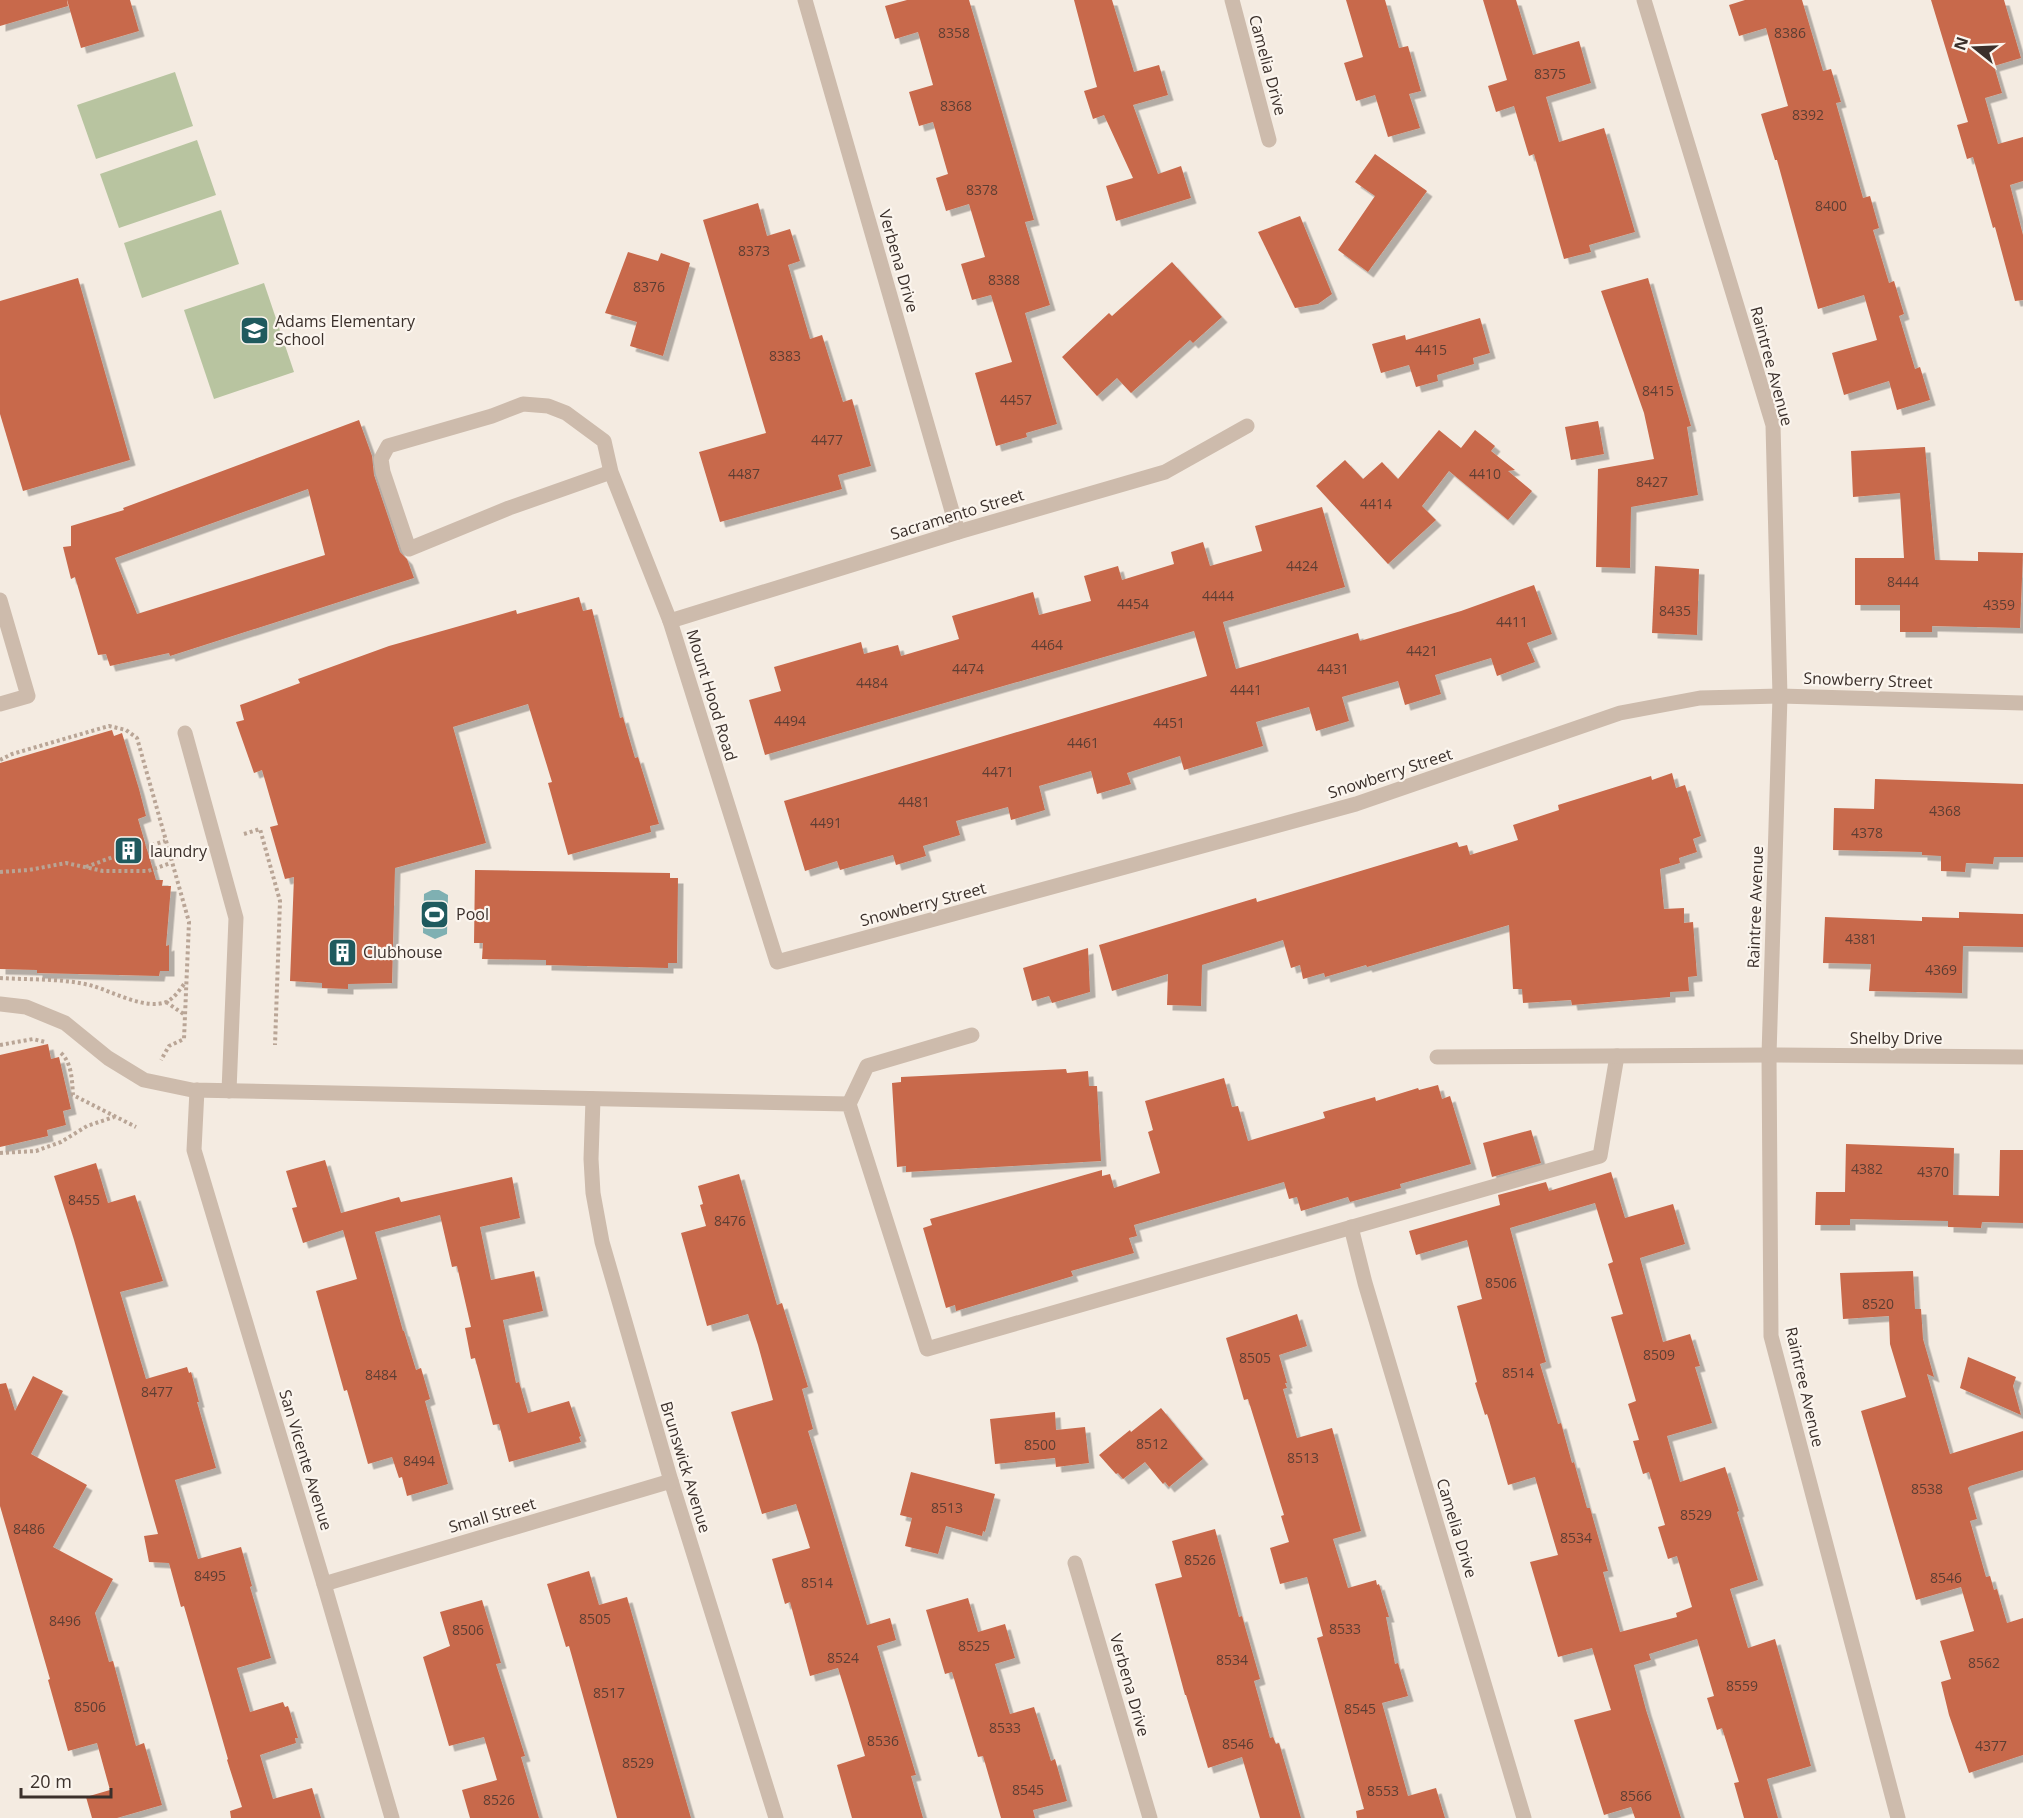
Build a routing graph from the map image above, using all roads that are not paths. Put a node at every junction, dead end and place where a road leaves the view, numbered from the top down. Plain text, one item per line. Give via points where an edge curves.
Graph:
1 (805, 0) edge
2 (1232, 0) edge
3 (1644, 0) edge
4 (1269, 140) dead end
5 (1247, 426) dead end
6 (611, 472) junction
7 (958, 532) junction
8 (0, 600) edge
9 (670, 621) junction
10 (1780, 696) junction
11 (2023, 703) edge
12 (0, 704) edge
13 (185, 733) dead end
14 (777, 962) joint
15 (0, 1004) edge
16 (972, 1035) dead end
17 (1769, 1055) junction
18 (1617, 1056) junction
19 (1437, 1057) dead end
20 (2023, 1057) edge
21 (197, 1090) junction
22 (230, 1091) junction
23 (594, 1099) junction
24 (849, 1104) junction
25 (1351, 1227) junction
26 (670, 1481) junction
27 (1075, 1563) dead end
28 (324, 1584) junction
29 (392, 1818) edge
30 (776, 1818) edge
31 (1150, 1818) edge
32 (1524, 1818) edge
33 (1898, 1818) edge

1 - 7 street, Verbena Drive
2 - 4 street, Camelia Drive
3 - 10 street, Raintree Avenue via 1773,424
5 - 7 street, Sacramento Street via 1165,472
6 - 6 street, Mount Hood Road via 604,441 566,413 548,406 523,404 388,446 381,459 409,549
6 - 9 street, Mount Hood Road
7 - 9 street, Sacramento Street
8 - 12 street via 28,696
9 - 14 street, Mount Hood Road
10 - 11 street, Snowberry Street
10 - 14 street, Snowberry Street via 1700,698 1620,712 1356,804
10 - 17 street, Raintree Avenue
13 - 22 street via 236,918
15 - 21 street via 26,1007 65,1023 108,1058 144,1080
16 - 24 street via 867,1066
17 - 18 street, Shelby Drive
17 - 20 street, Shelby Drive
17 - 33 street, Raintree Avenue via 1771,1336
18 - 19 street, Shelby Drive
18 - 25 street via 1600,1156
21 - 22 street
21 - 28 street, San Vicente Avenue via 194,1150
22 - 23 street
23 - 24 street
23 - 26 street, Brunswick Avenue via 592,1182 602,1242
24 - 25 street via 927,1349
25 - 32 street, Camelia Drive
26 - 28 street, Small Street
26 - 30 street, Brunswick Avenue
27 - 31 street, Verbena Drive
28 - 29 street, San Vicente Avenue

